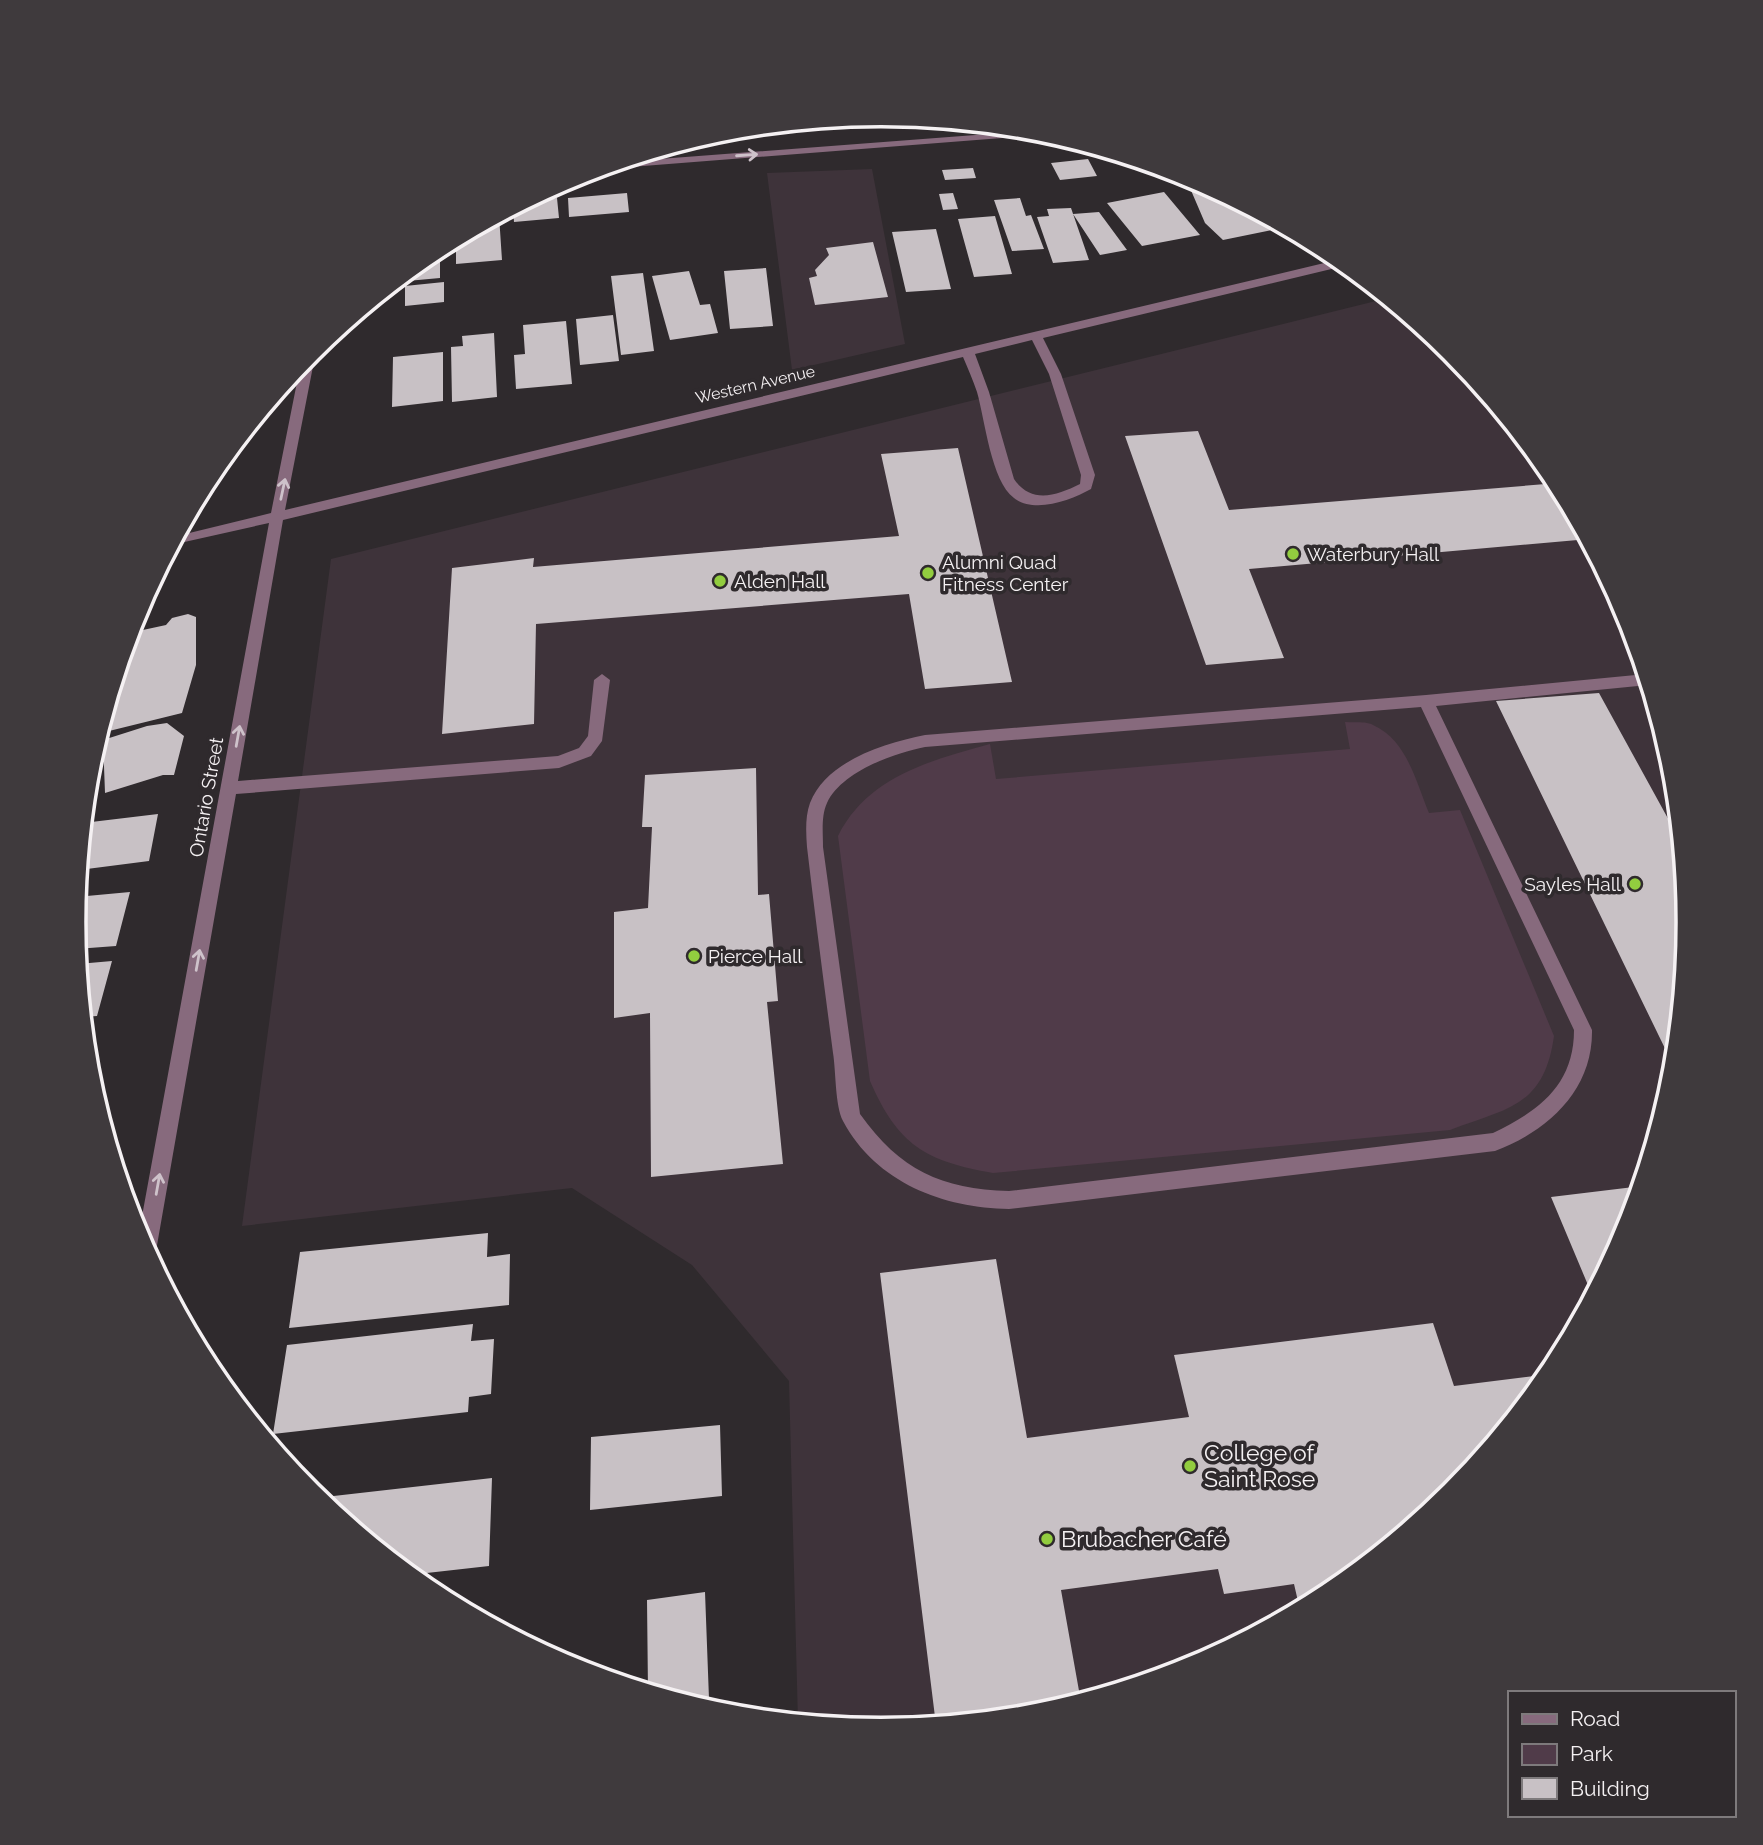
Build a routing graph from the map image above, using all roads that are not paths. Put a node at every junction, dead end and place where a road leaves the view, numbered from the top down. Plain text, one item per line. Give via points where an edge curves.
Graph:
1 (1001, 137) edge
2 (646, 163) edge
3 (1330, 265) edge
4 (1035, 335) junction
5 (968, 352) junction
6 (305, 374) edge
7 (277, 516) junction
8 (185, 538) edge
9 (1639, 679) edge
10 (602, 680) dead end
11 (1426, 701) junction
12 (229, 788) junction
13 (149, 1234) edge

2 -> 1 street
3 - 4 street, Western Avenue
4 - 5 street, Western Avenue
4 - 5 street via 1055,374 1088,475 1086,485 1065,497 1027,500 1012,488
5 - 7 street, Western Avenue
7 -> 6 street, Ontario Street
7 - 8 street, Western Avenue
12 -> 7 street, Ontario Street
9 - 11 street
10 - 12 street via 596,737 584,752 559,762
11 - 11 street via 1583,1030 1585,1046 1572,1082 1543,1116 1495,1142 979,1201 951,1195 900,1172 862,1134 852,1117 815,847 821,799 839,780 880,754 925,741
13 -> 12 street, Ontario Street

